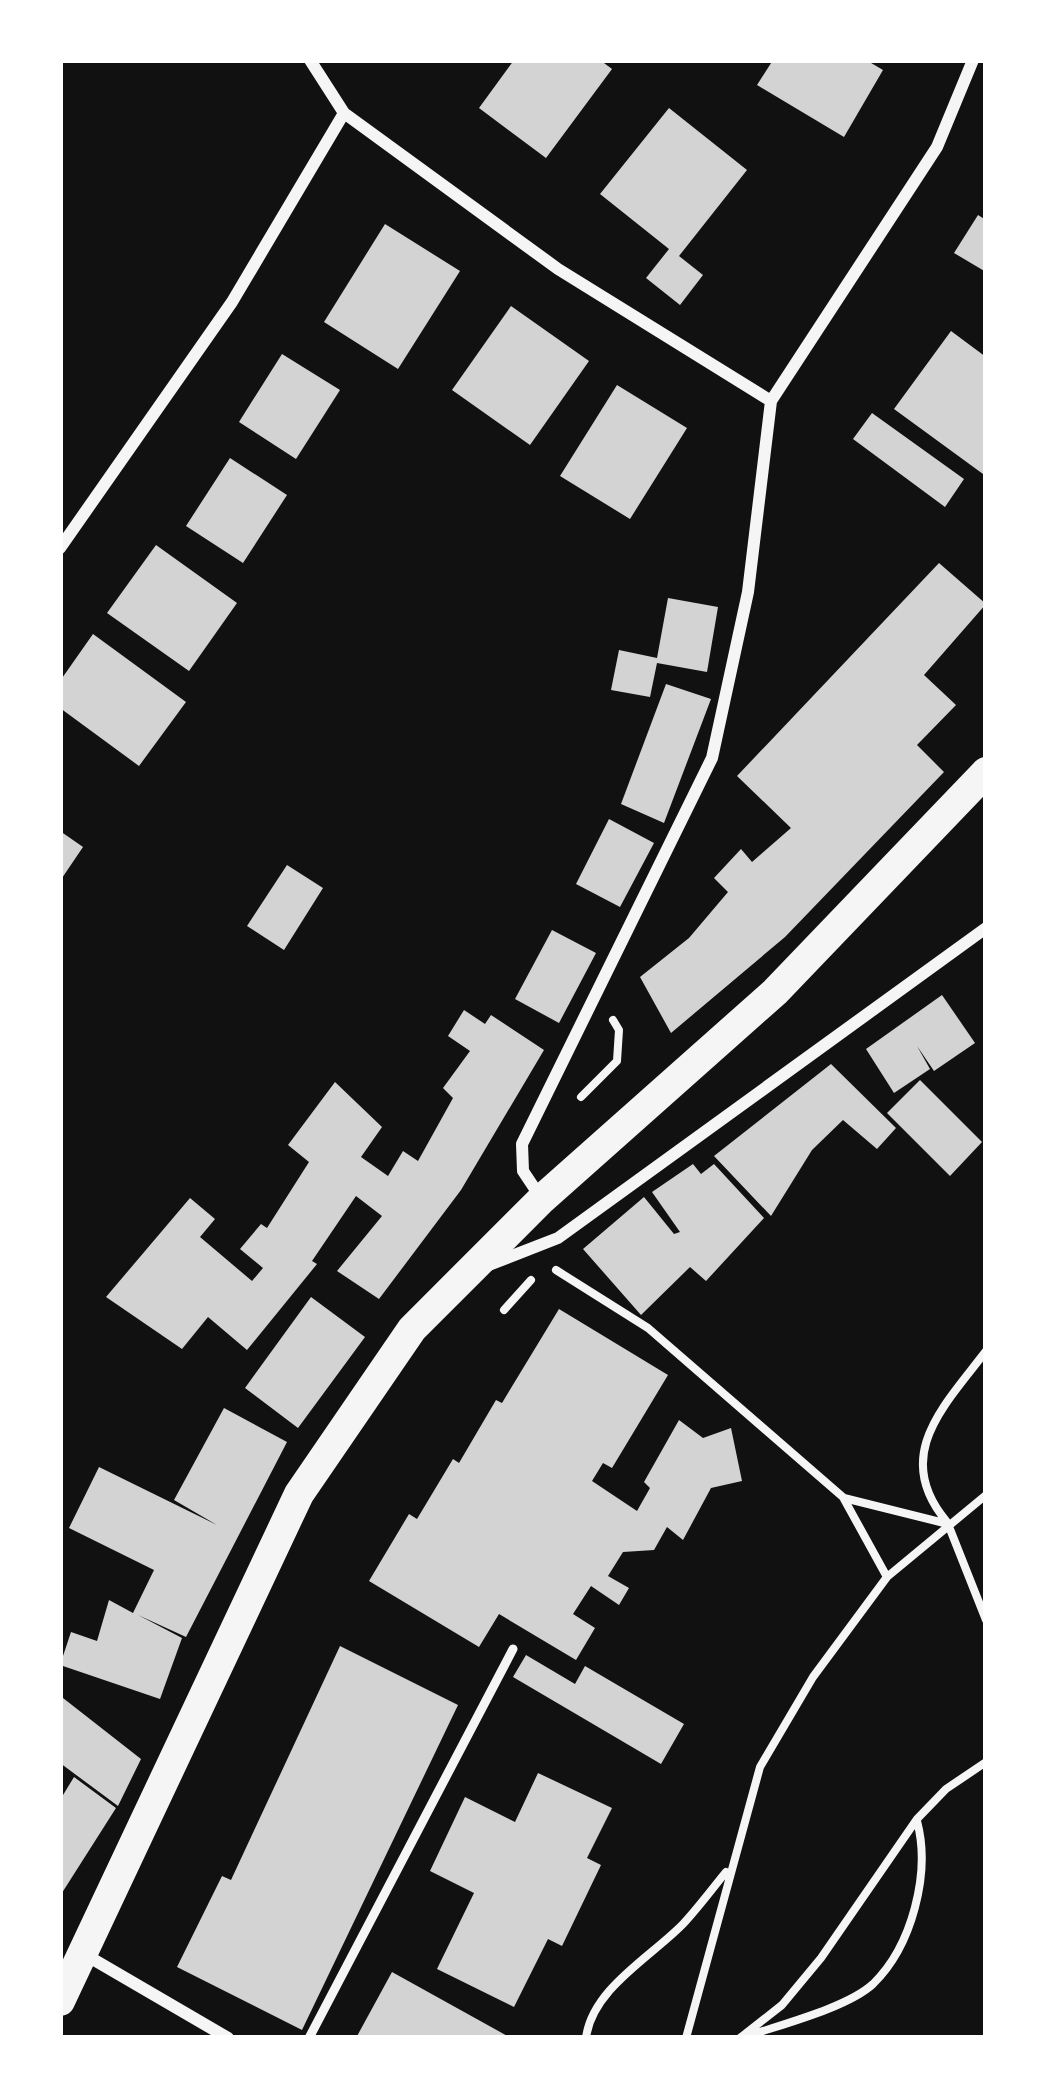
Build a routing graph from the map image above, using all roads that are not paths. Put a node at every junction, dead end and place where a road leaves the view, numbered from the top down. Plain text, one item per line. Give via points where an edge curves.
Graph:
1 (310, 60) edge
2 (973, 60) edge
3 (344, 113) junction
4 (771, 401) junction
5 (60, 548) edge
6 (986, 772) edge
7 (986, 928) edge
8 (542, 1199) junction
9 (460, 1277) junction
10 (513, 1648) dead end
11 (82, 1952) junction
12 (60, 2001) edge
13 (228, 2038) edge
14 (309, 2038) edge

1 - 3 street
2 - 4 street via 937,146
3 - 4 street via 558,269
3 - 5 street via 232,302
4 - 8 street via 748,592 712,758 522,1144 523,1171
6 - 8 main road via 758,1009
7 - 9 street via 558,1238
8 - 9 main road
9 - 11 main road via 412,1329 298,1494
10 - 14 lane
11 - 12 main road
11 - 13 street

